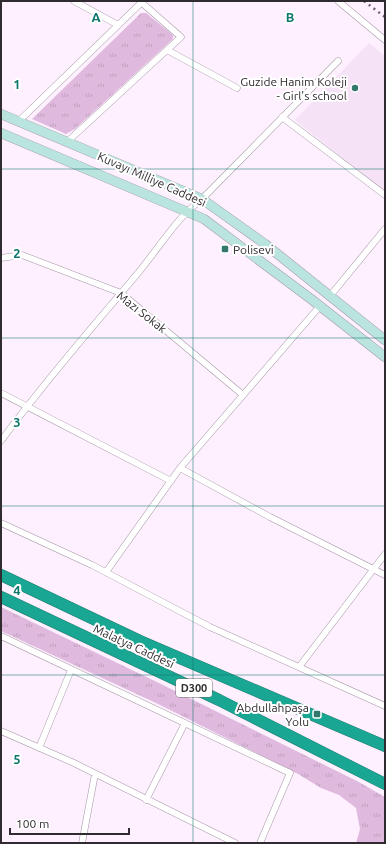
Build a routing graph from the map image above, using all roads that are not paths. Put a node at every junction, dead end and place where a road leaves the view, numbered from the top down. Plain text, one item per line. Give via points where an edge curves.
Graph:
1 (74, 1) edge
2 (338, 1) edge
3 (142, 2) edge
4 (118, 25) junction
5 (385, 40) edge
6 (167, 50) junction
7 (338, 61) dead end
8 (237, 88) dead end
9 (1, 114) edge
10 (282, 117) junction
11 (19, 122) junction
12 (1, 133) edge
13 (67, 142) junction
14 (385, 194) edge
15 (202, 199) junction
16 (186, 211) junction
17 (385, 229) edge
18 (1, 258) edge
19 (121, 292) junction
20 (330, 296) junction
21 (320, 306) junction
22 (385, 340) edge
23 (385, 357) edge
24 (1, 393) edge
25 (243, 395) junction
26 (27, 405) junction
27 (1, 441) edge
28 (180, 468) junction
29 (171, 481) junction
30 (1, 523) edge
31 (385, 554) edge
32 (372, 569) junction
33 (106, 572) junction
34 (1, 575) edge
35 (385, 575) edge
36 (1, 596) edge
37 (1, 636) edge
38 (299, 667) junction
39 (72, 670) junction
40 (385, 706) edge
41 (185, 723) junction
42 (1, 731) edge
43 (385, 746) edge
44 (39, 748) junction
45 (95, 774) junction
46 (385, 784) edge
47 (146, 800) junction
48 (82, 843) edge
49 (235, 843) edge
50 (260, 843) edge

1 - 4 street
2 - 5 street
3 - 4 street
3 - 6 street via 181,37
4 - 11 street
6 - 8 street
6 - 13 street
7 - 10 street
9 - 11 main road, Kuvayı Milliye Caddesi
10 - 14 street
10 - 15 street
11 - 13 main road, Kuvayı Milliye Caddesi
12 - 16 main road, Kuvayı Milliye Caddesi
13 - 15 main road, Kuvayı Milliye Caddesi
15 - 16 street
15 - 20 main road, Kuvayı Milliye Caddesi via 265,244
16 - 19 street
16 - 21 main road, Kuvayı Milliye Caddesi via 204,219
17 - 20 street
18 - 19 street, Mazı Sokak via 22,255
19 - 25 street, Mazı Sokak
19 - 26 street
20 - 22 main road, Kuvayı Milliye Caddesi
21 - 23 main road, Kuvayı Milliye Caddesi
21 - 25 street
24 - 26 street
25 - 28 street
26 - 27 street
26 - 29 street
28 - 29 street
28 - 32 street
29 - 33 street
30 - 33 street
31 - 32 street
32 - 35 street
32 - 38 street
33 - 38 street via 210,627
34 - 43 highway, Malatya Caddesi / D300 via 140,641
36 - 46 highway, Malatya Caddesi / D300 via 219,700
37 - 39 street
38 - 40 street
39 - 41 street
39 - 44 street
41 - 47 street
41 - 50 street via 290,773
42 - 44 street
44 - 45 street
45 - 47 street
45 - 48 street
47 - 49 street

